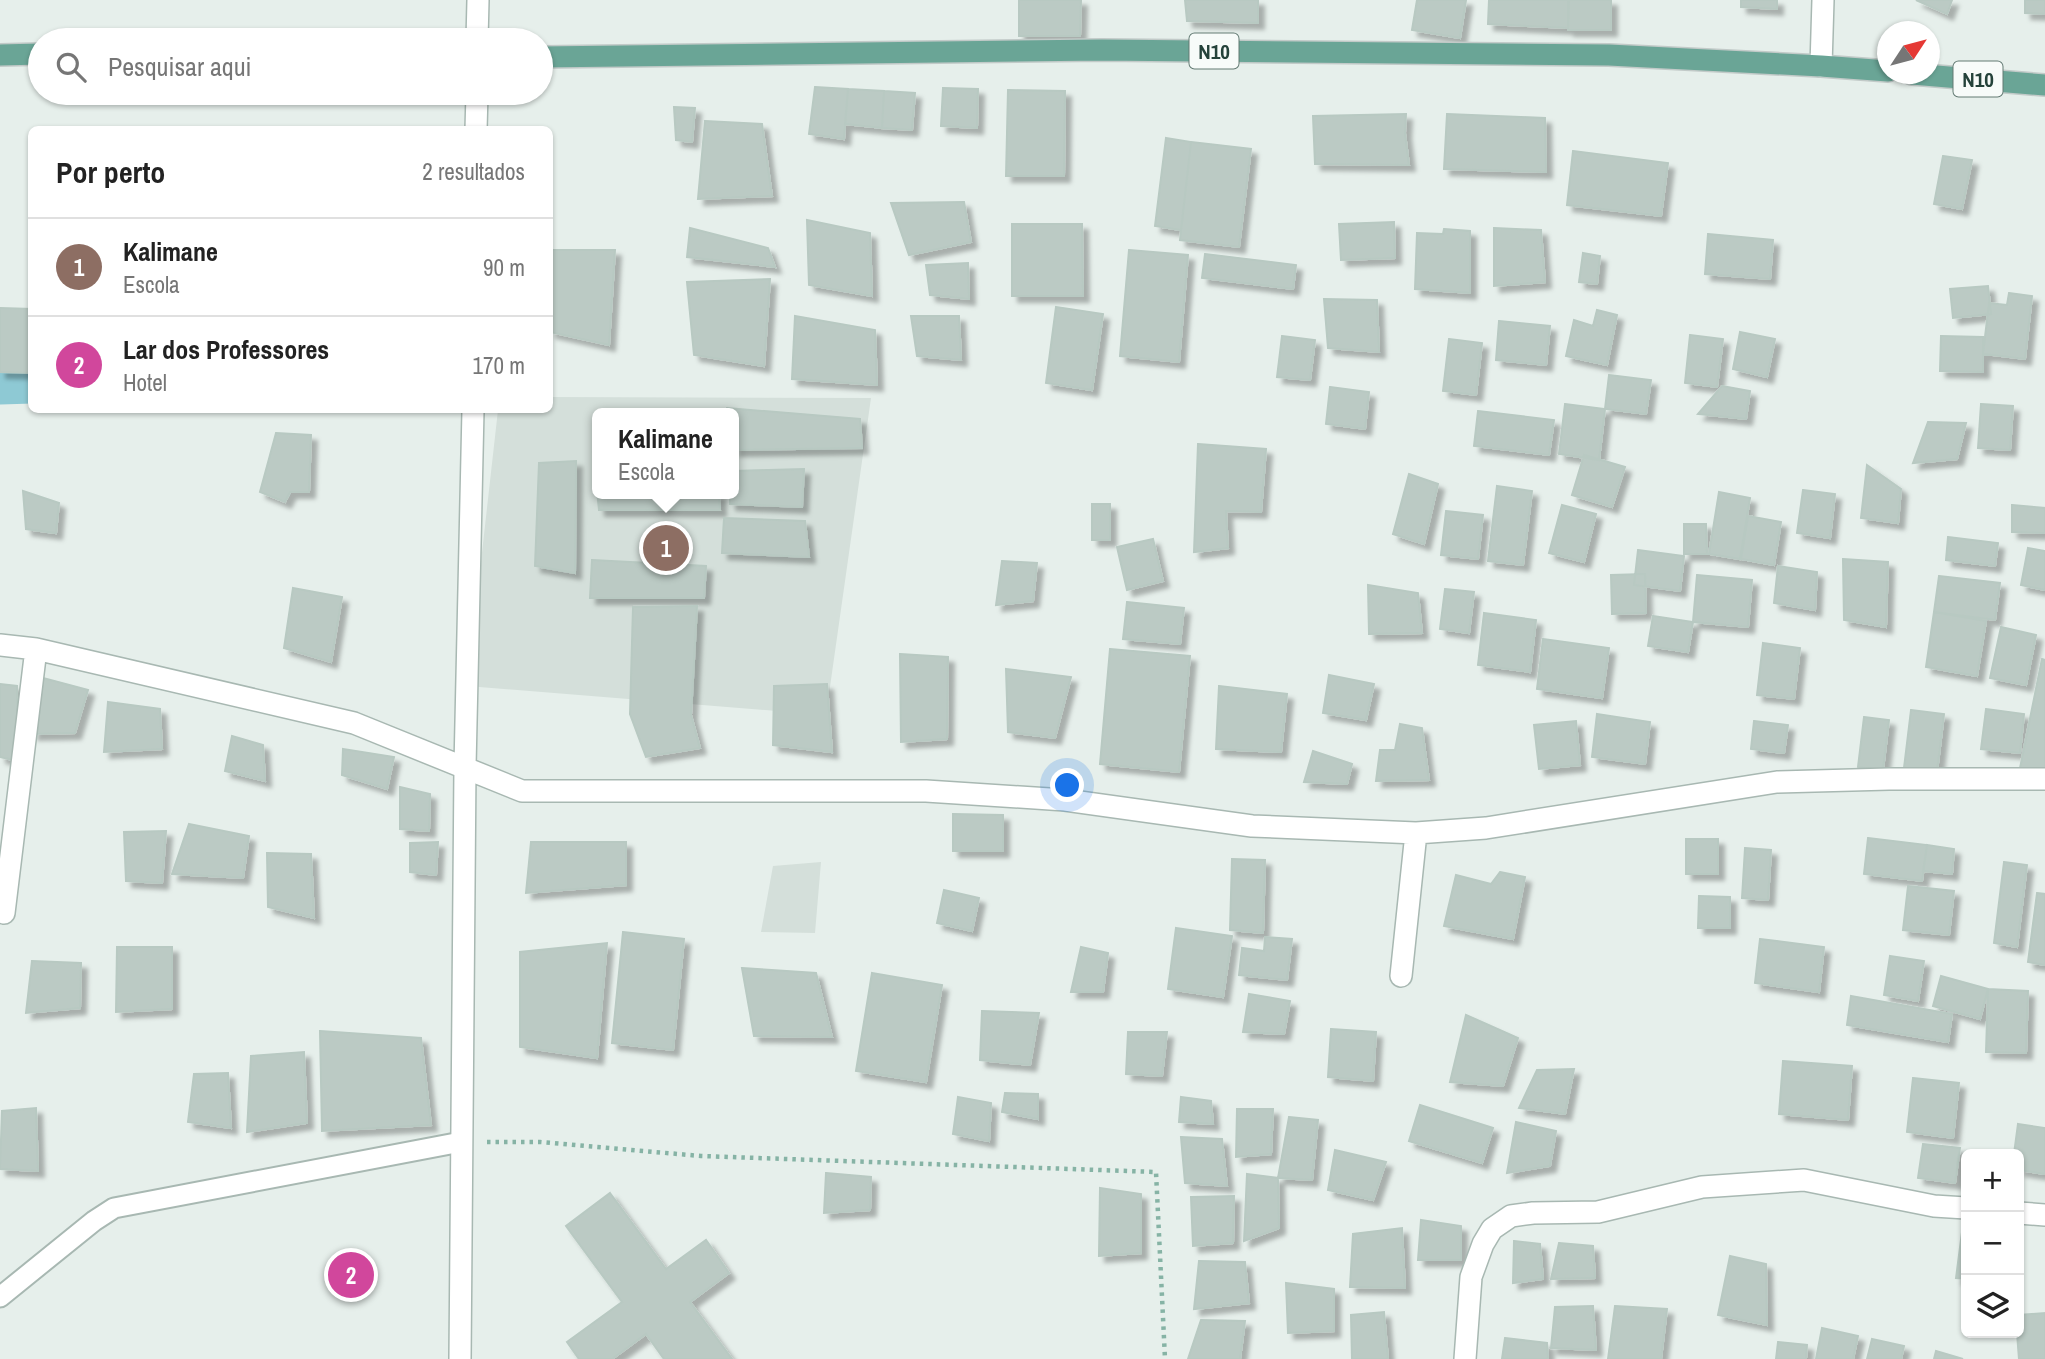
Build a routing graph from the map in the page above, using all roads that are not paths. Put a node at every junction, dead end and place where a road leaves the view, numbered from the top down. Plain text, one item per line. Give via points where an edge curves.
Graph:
1 (478, 0) edge
2 (1823, 0) edge
3 (477, 28) edge
4 (28, 54) edge
5 (0, 55) edge
6 (553, 57) edge
7 (1821, 66) junction
8 (1877, 70) edge
9 (1940, 76) edge
10 (2045, 85) edge
11 (477, 105) edge
12 (476, 126) edge
13 (473, 413) edge
14 (0, 645) edge
15 (36, 649) junction
16 (465, 767) junction
17 (2045, 779) edge
18 (1416, 833) junction
19 (4, 913) dead end
20 (1401, 976) dead end
21 (461, 1142) junction
22 (1961, 1208) edge
23 (2024, 1213) edge
24 (2045, 1215) edge
25 (0, 1297) edge
26 (460, 1359) edge
27 (1465, 1359) edge

1 - 3 street
2 - 7 street
4 - 5 main road
6 - 7 main road, N10 via 1102,50 1609,55
7 - 8 main road, N10
9 - 10 main road, N10
11 - 12 street
13 - 16 street
14 - 15 street
15 - 16 street via 354,723
15 - 19 street
16 - 18 street via 522,791 926,791 1065,800 1252,826
16 - 21 street
17 - 18 street via 1777,782 1486,828
18 - 20 street
21 - 25 lane via 114,1208
21 - 26 street
22 - 27 street via 1804,1180 1702,1187 1598,1212 1511,1216 1492,1229 1471,1277
23 - 24 street

